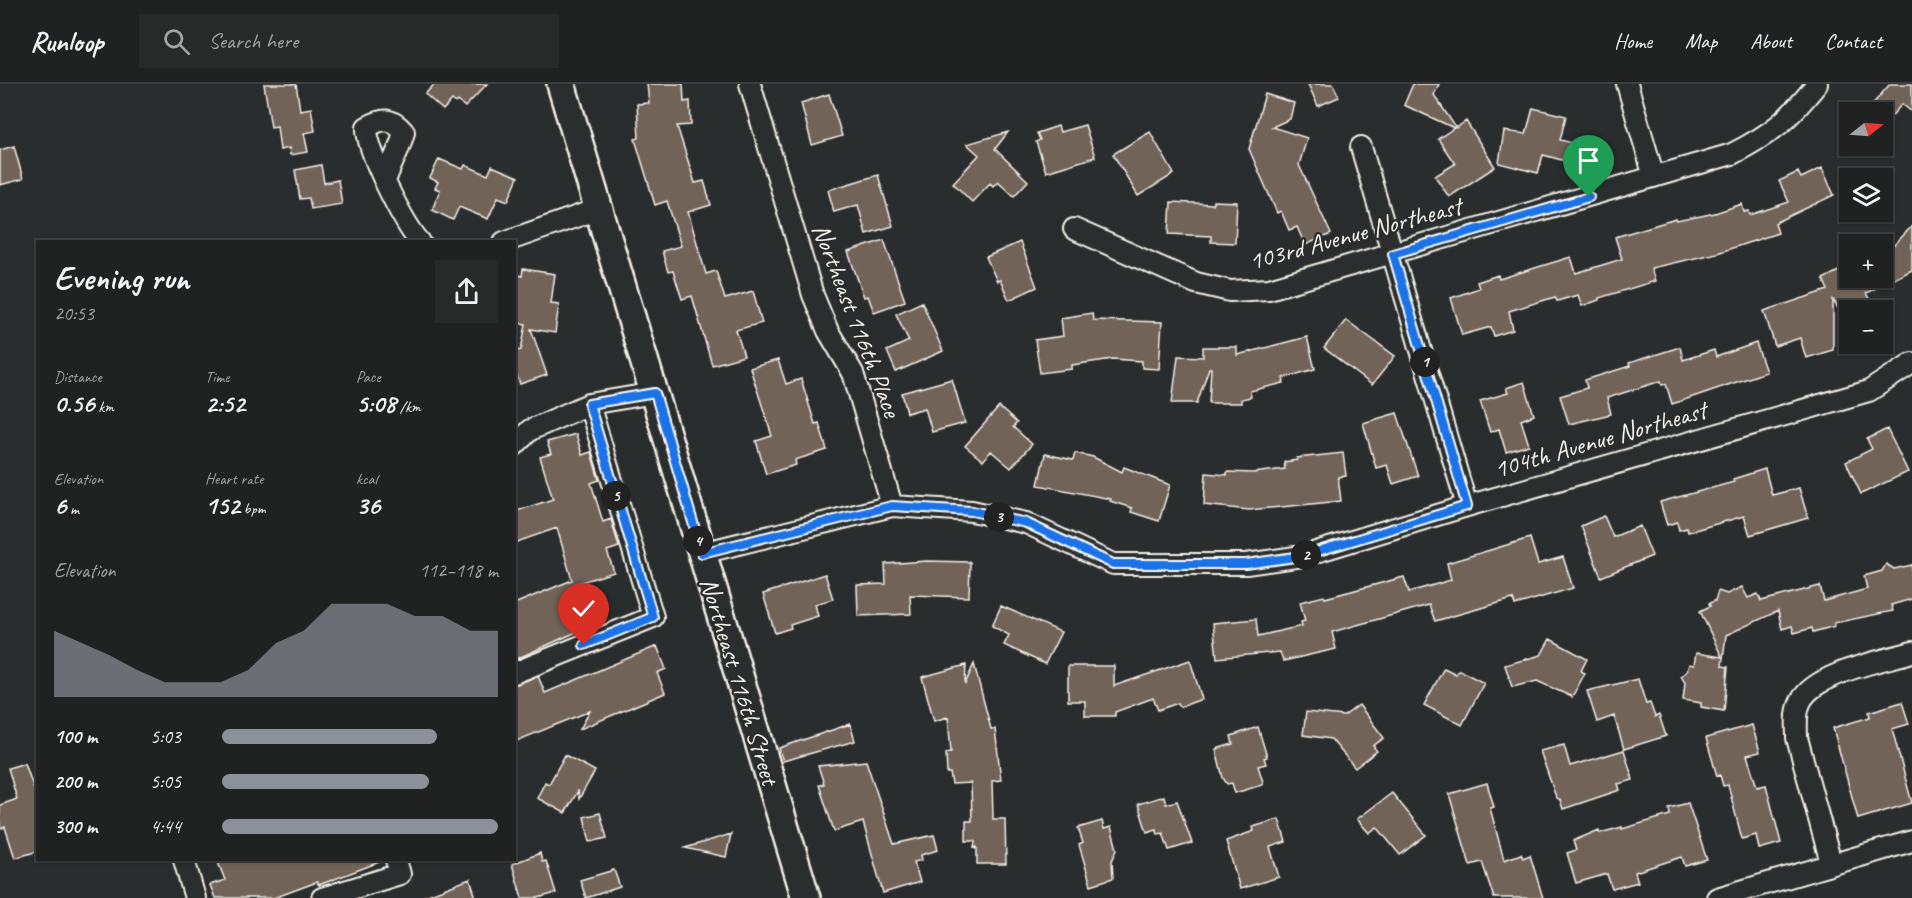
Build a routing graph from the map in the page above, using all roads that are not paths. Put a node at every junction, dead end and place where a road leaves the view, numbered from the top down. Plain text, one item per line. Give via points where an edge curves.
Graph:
1 (561, 84) edge
2 (750, 84) edge
3 (1627, 84) edge
4 (1817, 84) edge
5 (1361, 147) dead end
6 (1654, 177) junction
7 (385, 181) dead end
8 (598, 208) junction
9 (1074, 229) dead end
10 (418, 240) edge
11 (510, 240) edge
12 (1393, 254) junction
13 (1912, 363) edge
14 (655, 393) junction
15 (589, 404) junction
16 (516, 444) edge
17 (892, 506) junction
18 (1467, 506) junction
19 (702, 553) junction
20 (1912, 652) edge
21 (516, 672) edge
22 (1912, 840) edge
23 (184, 861) edge
24 (1832, 863) junction
25 (398, 867) edge
26 (195, 898) edge
27 (322, 898) edge
28 (806, 898) edge
29 (1717, 898) edge

1 - 8 street, Northeast 116th Street
2 - 17 street, Northeast 116th Place via 813,295 828,331 853,373
3 - 6 street
4 - 6 street, 103rd Avenue Northeast via 1791,116 1763,138 1732,154
5 - 12 street
6 - 12 street, 103rd Avenue Northeast
7 - 10 street
8 - 11 street
8 - 14 street, Northeast 116th Street
9 - 12 street, 103rd Avenue Northeast via 1196,283 1230,291 1269,289
12 - 18 street
13 - 18 street, 104th Avenue Northeast via 1869,391
14 - 15 street
14 - 19 street, Northeast 116th Street
15 - 16 street via 530,430
15 - 21 street via 653,617
17 - 18 street, 104th Avenue Northeast via 972,511 1026,523 1113,564 1235,564 1302,556
17 - 19 street, 104th Avenue Northeast
19 - 28 street, Northeast 116th Street
20 - 24 street via 1836,675 1812,687 1801,701 1797,738
22 - 24 street
23 - 26 street
24 - 29 street
25 - 27 street

